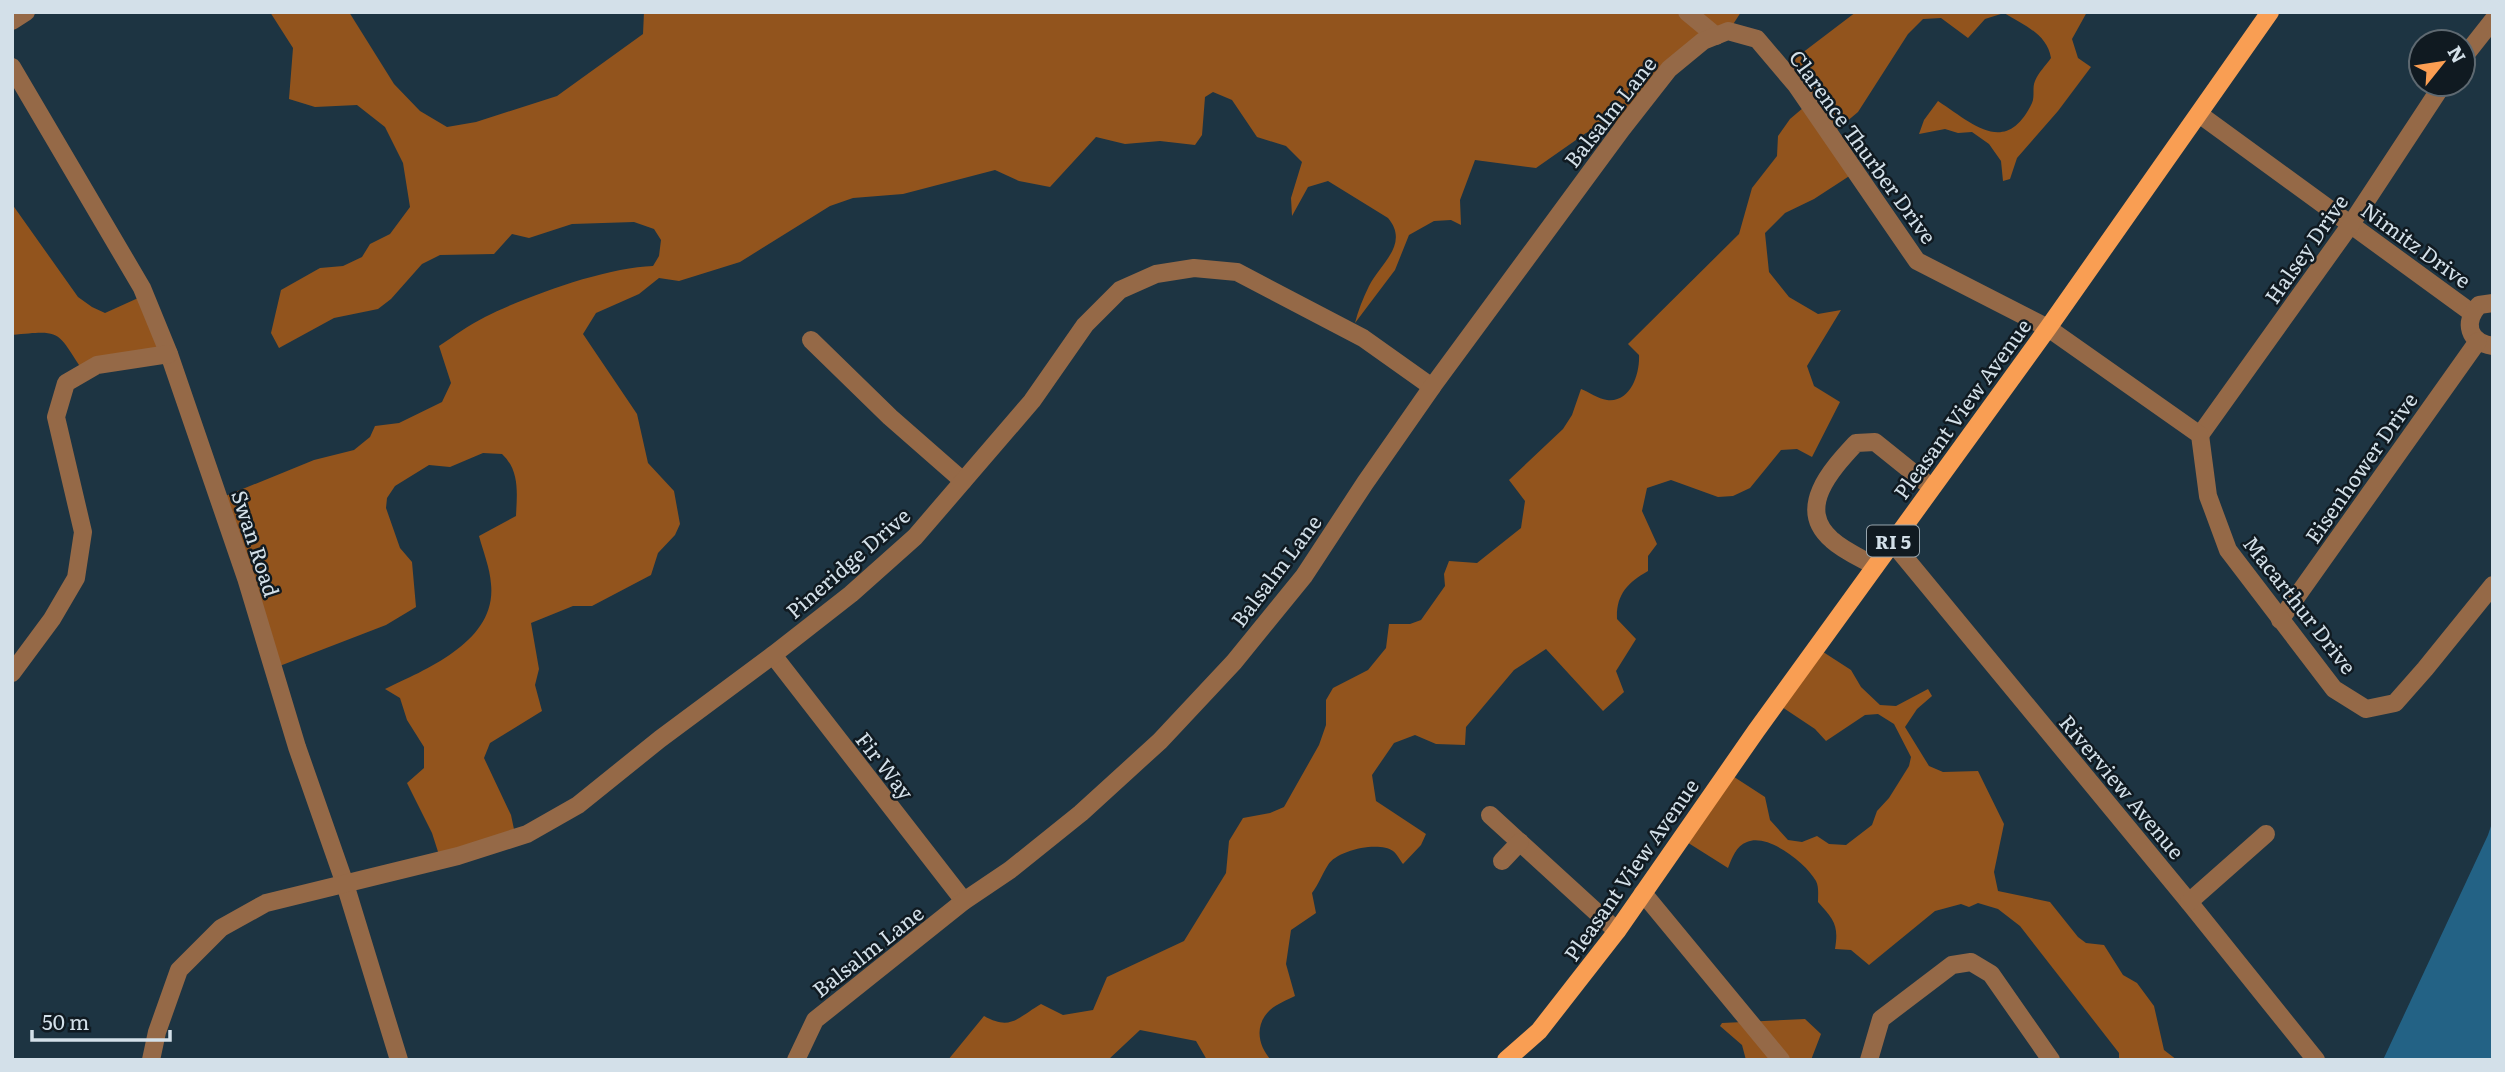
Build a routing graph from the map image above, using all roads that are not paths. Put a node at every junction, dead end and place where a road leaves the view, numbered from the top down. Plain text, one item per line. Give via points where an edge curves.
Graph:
1 (26, 12) edge
2 (1687, 12) edge
3 (2270, 12) edge
4 (12, 20) edge
5 (2493, 20) edge
6 (1716, 36) junction
7 (2477, 40) edge
8 (12, 68) edge
9 (2434, 98) edge
10 (2199, 114) junction
11 (2350, 224) junction
12 (2493, 303) edge
13 (2472, 313) junction
14 (2048, 328) junction
15 (811, 340) dead end
16 (2485, 344) edge
17 (169, 354) junction
18 (1432, 387) junction
19 (2200, 435) junction
20 (962, 481) junction
21 (1931, 487) junction
22 (1892, 542) junction
23 (1875, 566) junction
24 (2493, 585) edge
25 (2280, 620) junction
26 (774, 655) junction
27 (12, 673) edge
28 (1490, 815) dead end
29 (2266, 834) dead end
30 (1520, 842) junction
31 (1502, 861) dead end
32 (345, 884) junction
33 (1643, 892) junction
34 (964, 901) junction
35 (2189, 902) junction
36 (1617, 931) junction
37 (151, 1060) edge
38 (399, 1060) edge
39 (796, 1060) edge
40 (1506, 1060) edge
41 (1781, 1060) edge
42 (1869, 1060) edge
43 (2052, 1060) edge
44 (2316, 1060) edge

1 - 4 street
2 - 6 street
3 - 10 main road, Pleasant View Avenue / RI 5
5 - 7 street
6 - 14 street, Clarence Thurber Drive via 1728,31 1757,39 1796,85 1917,261
6 - 18 street, Balsalm Lane via 1669,69
8 - 17 street, Swan Road via 142,288
9 - 11 street, Halsey Drive
10 - 11 street, Nimitz Drive
10 - 14 main road, Pleasant View Avenue / RI 5
11 - 13 street, Nimitz Drive
11 - 19 street, Halsey Drive
12 - 13 street via 2479,305
13 - 16 street via 2469,328
14 - 19 street
14 - 21 main road, Pleasant View Avenue / RI 5
15 - 20 street
16 - 25 street, Eisenhower Drive
17 - 27 street via 97,365 66,383 56,417 83,532 76,578
17 - 32 street, Swan Road
18 - 20 street, Pineridge Drive via 1363,338 1237,272 1195,268 1156,274 1121,290 1085,325 1032,401
18 - 34 street, Balsalm Lane via 1304,576 1234,662 1160,741 1081,813
19 - 25 street, Macarthur Drive via 2208,496 2228,550
20 - 26 street, Pineridge Drive via 915,537
21 - 22 main road, Pleasant View Avenue / RI 5
21 - 23 street via 1875,442 1856,443 1834,467 1816,501 1817,520 1832,540
22 - 23 main road, Pleasant View Avenue / RI 5
22 - 35 street, Riverview Avenue
23 - 33 main road, Pleasant View Avenue / RI 5
24 - 25 street, Macarthur Drive via 2395,703 2366,709 2334,688
26 - 32 street, Pineridge Drive via 578,805 527,834
26 - 34 street, Fir Way
28 - 30 street
29 - 35 street
30 - 31 street
30 - 36 street
32 - 37 street, Pineridge Drive via 266,904 221,928 179,970
32 - 38 street, Swan Road
33 - 36 main road, Pleasant View Avenue / RI 5
33 - 41 street
34 - 39 street, Balsalm Lane via 815,1020
35 - 44 street, Riverview Avenue
36 - 40 main road, Pleasant View Avenue / RI 5 via 1538,1031
42 - 43 street via 1881,1019 1952,965 1971,962 1991,974

